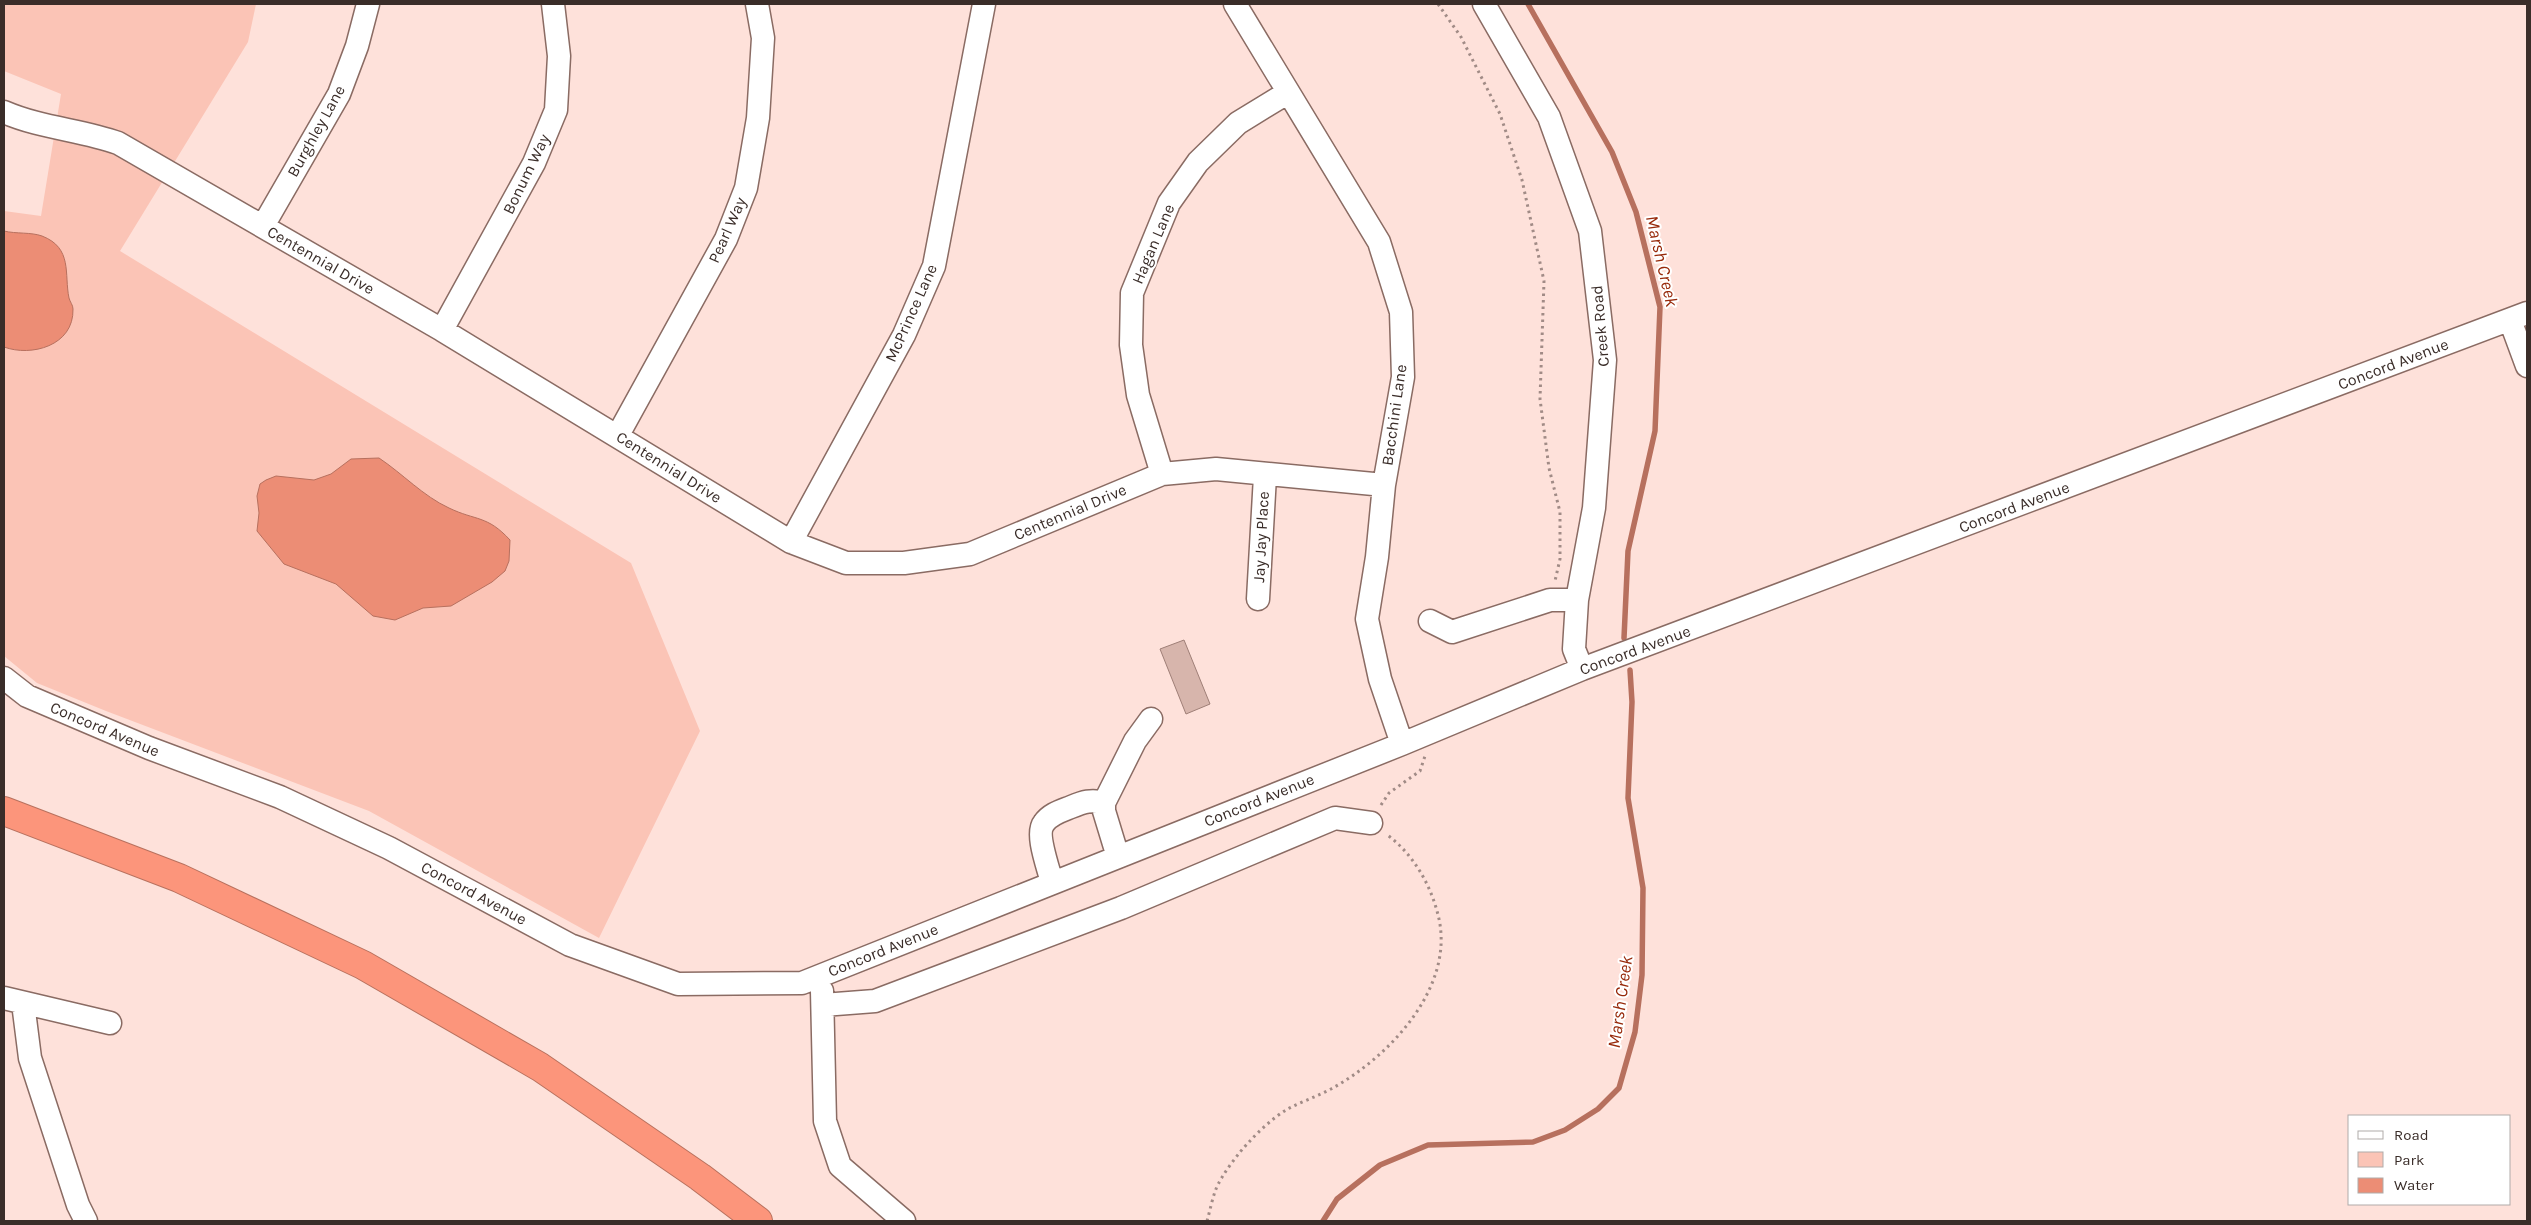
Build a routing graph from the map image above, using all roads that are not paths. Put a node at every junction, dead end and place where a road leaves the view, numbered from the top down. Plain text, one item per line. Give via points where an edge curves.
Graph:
1 (368, 4) edge
2 (553, 4) edge
3 (757, 4) edge
4 (984, 4) edge
5 (1235, 4) edge
6 (1484, 4) edge
7 (1287, 93) junction
8 (4, 112) edge
9 (263, 226) junction
10 (2518, 317) edge
11 (442, 330) junction
12 (2527, 366) edge
13 (618, 435) junction
14 (1162, 474) junction
15 (1265, 476) junction
16 (1384, 485) junction
17 (791, 542) junction
18 (1258, 598) dead end
19 (1578, 600) junction
20 (1430, 621) dead end
21 (1582, 669) junction
22 (4, 678) edge
23 (1151, 718) dead end
24 (1402, 744) junction
25 (1104, 803) junction
26 (4, 811) edge
27 (1372, 823) road end
28 (1118, 857) junction
29 (1052, 883) junction
30 (822, 975) junction
31 (14, 1000) edge
32 (822, 1005) junction
33 (110, 1023) dead end
34 (82, 1213) edge
35 (758, 1221) edge
36 (904, 1221) edge

1 - 9 street, Burghley Lane via 339,94
2 - 11 street, Bonum Way via 558,56 556,110 534,162
3 - 13 street, Pearl Way via 763,38 758,118 746,188 726,239
4 - 17 street, McPrince Lane via 934,266 904,335
5 - 7 street, Bacchini Lane
6 - 19 street, Creek Road via 1549,117 1590,231 1605,360 1594,508
7 - 14 street, Hagan Lane via 1238,123 1198,162 1169,203 1132,293 1131,345 1138,395
7 - 16 street, Bacchini Lane via 1379,242 1401,312 1403,377
8 - 9 street, Centennial Drive via 52,128 118,143
9 - 11 street, Centennial Drive
10 - 12 street
10 - 21 street, Concord Avenue
11 - 13 street, Centennial Drive
13 - 17 street, Centennial Drive
14 - 15 street, Centennial Drive via 1216,469
14 - 17 street, Centennial Drive via 970,554 904,563 846,563
15 - 16 street, Centennial Drive
15 - 18 street, Jay Jay Place
16 - 24 street, Bacchini Lane via 1367,618 1380,679
19 - 20 street via 1550,600 1452,632
19 - 21 street, Creek Road via 1574,649
21 - 24 street, Concord Avenue
22 - 30 street, Concord Avenue via 27,696 280,798 389,848 570,944 678,984 802,983
23 - 25 street via 1135,741
24 - 28 street, Concord Avenue
25 - 28 street
25 - 29 street via 1094,800 1081,803 1052,815 1043,824 1041,839
26 - 35 highway via 179,878 363,965 540,1067
27 - 32 street via 1335,818 1121,908 875,1001
28 - 29 street, Concord Avenue
29 - 30 street, Concord Avenue
30 - 32 street
31 - 33 street
31 - 34 street
32 - 36 street via 825,1121 840,1166

